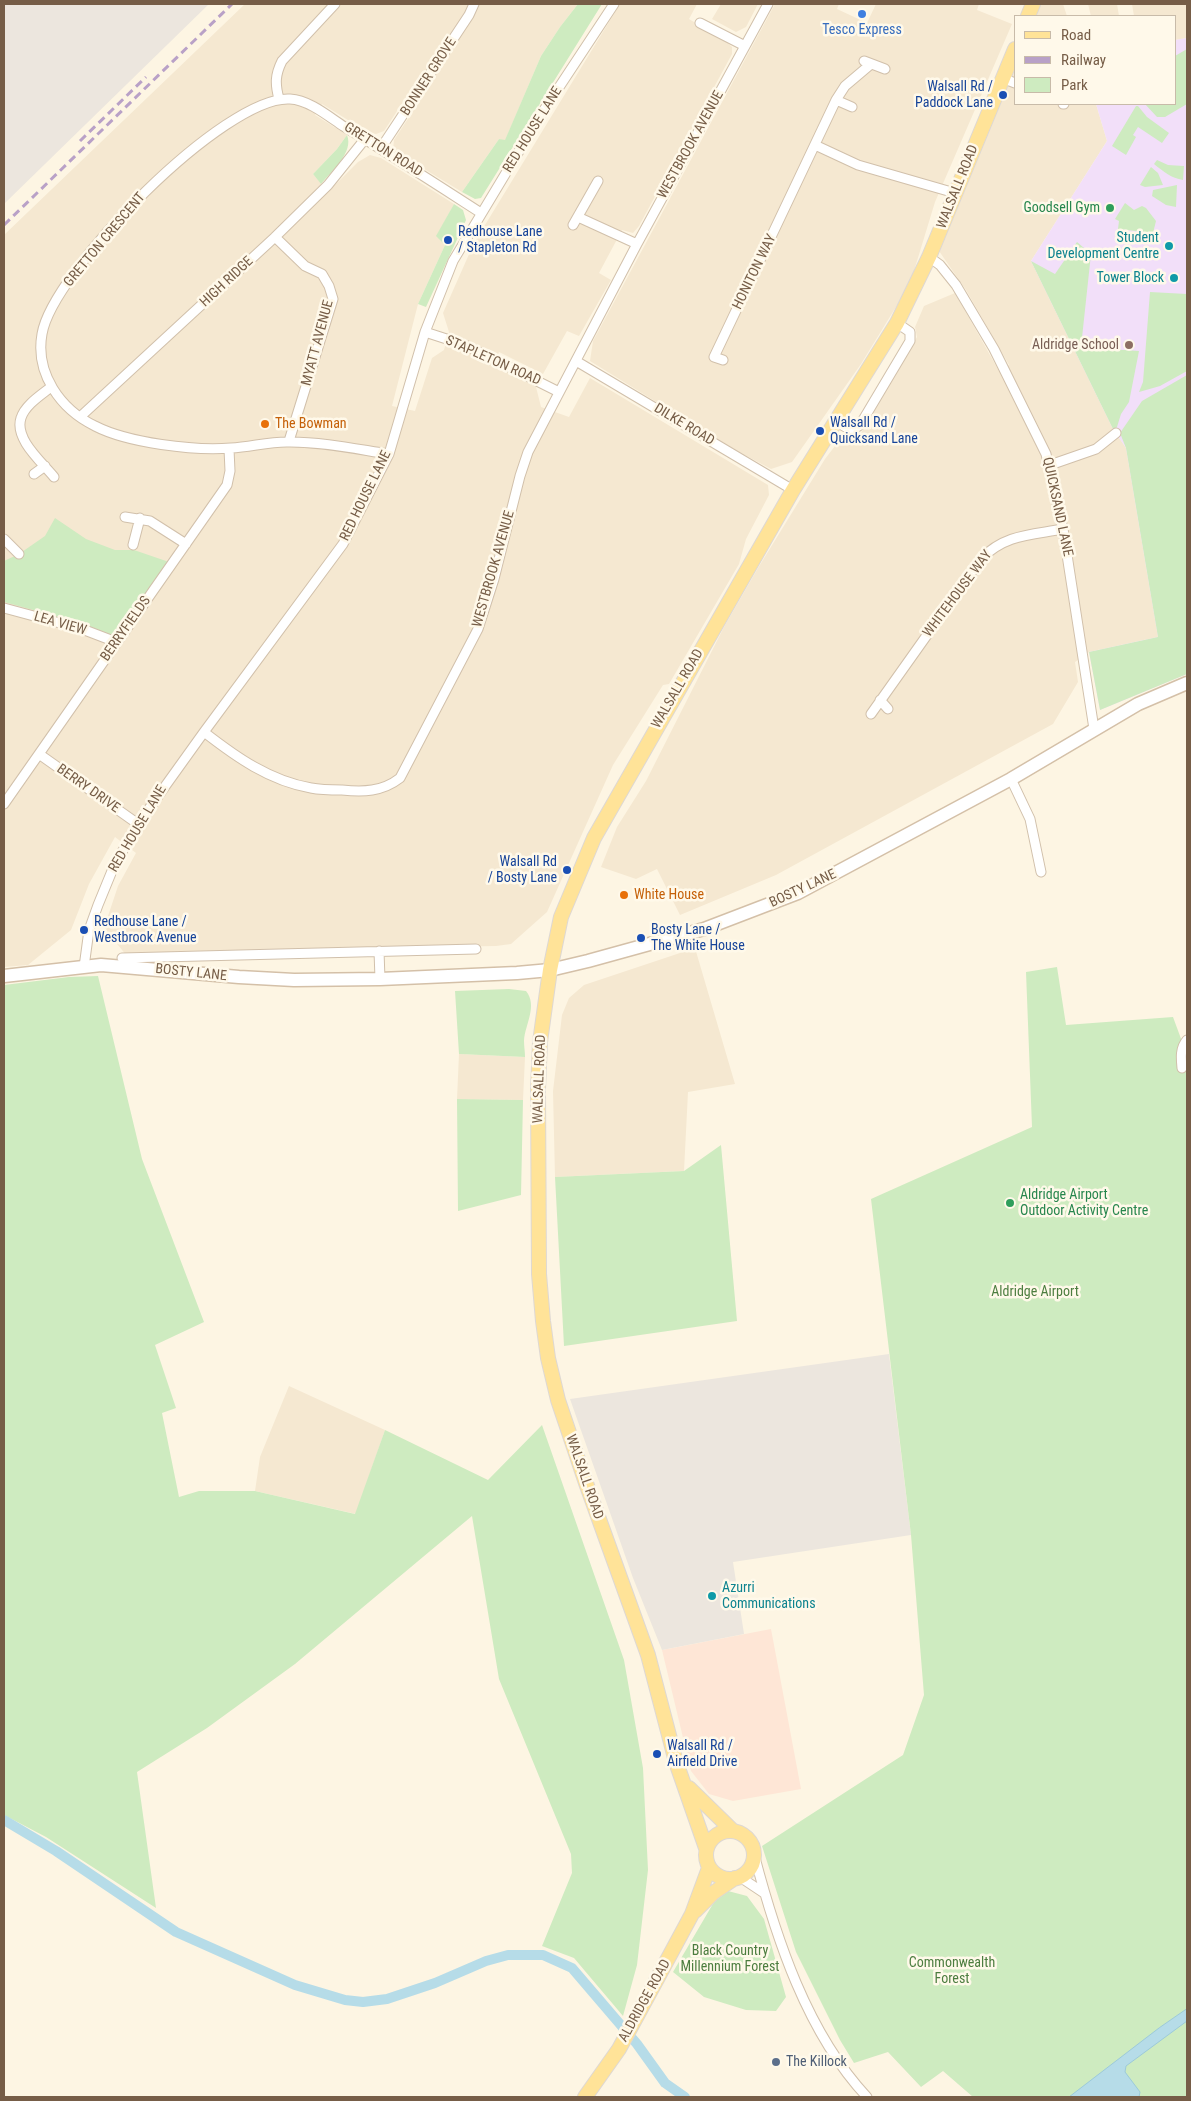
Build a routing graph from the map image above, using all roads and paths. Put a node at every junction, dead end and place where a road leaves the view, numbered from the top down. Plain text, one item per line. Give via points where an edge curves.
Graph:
1 (335, 4) edge
2 (474, 4) edge
3 (614, 4) edge
4 (768, 4) edge
5 (700, 23) dead end
6 (745, 46) junction
7 (1014, 54) edge
8 (885, 69) dead end
9 (1009, 81) edge
10 (279, 99) junction
11 (836, 100) junction
12 (852, 108) dead end
13 (365, 139) junction
14 (815, 145) junction
15 (381, 148) junction
16 (598, 180) dead end
17 (955, 192) junction
18 (481, 214) junction
19 (275, 237) junction
20 (637, 244) junction
21 (929, 257) junction
22 (897, 323) junction
23 (425, 332) junction
24 (576, 360) junction
25 (723, 360) dead end
26 (51, 387) junction
27 (559, 392) junction
28 (80, 417) junction
29 (836, 422) junction
30 (1116, 433) dead end
31 (289, 442) junction
32 (229, 449) junction
33 (389, 454) junction
34 (1050, 465) junction
35 (45, 466) junction
36 (34, 474) dead end
37 (54, 477) dead end
38 (793, 490) junction
39 (124, 516) dead end
40 (140, 518) junction
41 (1064, 529) junction
42 (4, 539) edge
43 (186, 544) junction
44 (133, 545) dead end
45 (18, 554) dead end
46 (4, 608) edge
47 (116, 642) junction
48 (1187, 683) edge
49 (880, 700) junction
50 (888, 709) dead end
51 (871, 714) dead end
52 (1094, 729) junction
53 (204, 732) junction
54 (39, 754) junction
55 (1011, 779) junction
56 (4, 804) edge
57 (138, 824) junction
58 (1041, 872) dead end
59 (476, 949) dead end
60 (379, 951) junction
61 (122, 958) dead end
62 (84, 966) junction
63 (550, 970) junction
64 (4, 976) edge
65 (380, 979) junction
66 (1187, 1040) edge
67 (1182, 1068) dead end
68 (686, 1786) junction
69 (733, 1831) junction
70 (706, 1848) junction
71 (754, 1854) junction
72 (709, 1868) junction
73 (737, 1877) junction
74 (764, 1893) junction
75 (692, 1914) junction
76 (583, 2097) edge
77 (867, 2097) edge

1 - 10 street via 282,61 276,72
2 - 15 street, BONNER GROVE via 470,15
3 - 18 street, RED HOUSE LANE via 542,113
4 - 6 street, WESTBROOK AVENUE
5 - 6 street
6 - 20 street, WESTBROOK AVENUE
7 - 9 main road, WALSALL ROAD
8 - 11 street, HONITON WAY via 867,63
9 - 17 main road, WALSALL ROAD
10 - 13 street, GRETTON ROAD via 294,99 310,106
10 - 26 street, GRETTON CRESCENT via 222,127 189,150 133,203 93,249 64,287 42,331 42,356
11 - 12 street
11 - 14 street, HONITON WAY
13 - 15 street, GRETTON ROAD
13 - 19 street, HIGH RIDGE via 328,185
14 - 17 street via 858,165
14 - 25 street, HONITON WAY via 804,180 714,357
15 - 18 street, GRETTON ROAD
16 - 20 street via 576,221
17 - 21 main road, WALSALL ROAD
18 - 23 street, RED HOUSE LANE via 454,261
19 - 28 street, HIGH RIDGE
19 - 31 street, MYATT AVENUE via 305,266 322,274 333,299
20 - 24 street, WESTBROOK AVENUE
21 - 22 main road, WALSALL ROAD
21 - 34 street, QUICKSAND LANE via 950,275 994,349 1041,440
22 - 29 main road, WALSALL ROAD
22 - 29 street via 910,332 910,341 860,425 852,430
23 - 27 street, STAPLETON ROAD via 465,345
23 - 33 street, RED HOUSE LANE
24 - 27 street, WESTBROOK AVENUE
24 - 38 street, DILKE ROAD
26 - 28 street, GRETTON CRESCENT
26 - 35 street via 26,409 20,426 27,444
27 - 53 street, WESTBROOK AVENUE via 528,452 478,629 400,778 381,789 311,788 282,781 262,771 235,756
28 - 32 street, GRETTON CRESCENT via 95,426 146,442
29 - 38 main road, WALSALL ROAD
30 - 34 street via 1096,449
31 - 32 street, GRETTON CRESCENT
31 - 33 street, GRETTON CRESCENT
32 - 43 street, BERRYFIELDS via 227,485
33 - 53 street, RED HOUSE LANE via 343,544
34 - 41 street, QUICKSAND LANE
35 - 36 street
35 - 37 street
38 - 63 main road, WALSALL ROAD via 594,838 561,917
39 - 40 street
40 - 43 street via 160,526
40 - 44 street
41 - 49 street, WHITEHOUSE WAY via 1008,539 981,558
41 - 52 street, QUICKSAND LANE
42 - 45 street
43 - 47 street, BERRYFIELDS
46 - 47 street, LEA VIEW via 82,629
47 - 54 street, BERRYFIELDS
48 - 52 main road, BOSTY LANE via 1138,704
49 - 50 street
49 - 51 street, WHITEHOUSE WAY
52 - 55 main road, BOSTY LANE
53 - 57 street, RED HOUSE LANE
54 - 56 street, BERRYFIELDS
54 - 57 street, BERRY DRIVE
55 - 58 street via 1030,819
55 - 63 main road, BOSTY LANE via 798,893 704,929
57 - 62 street, RED HOUSE LANE via 114,866 88,930
59 - 60 street, BOSTY LANE via 454,954
60 - 61 street, BOSTY LANE
60 - 65 street
62 - 64 main road, BOSTY LANE
62 - 65 main road, BOSTY LANE via 285,980
63 - 65 main road, BOSTY LANE
63 - 68 main road, WALSALL ROAD via 540,1042 538,1089 539,1274 548,1358 558,1400 586,1484 648,1655 676,1762
66 - 67 street via 1180,1057
68 - 69 main road, WALSALL ROAD
68 - 70 main road, WALSALL ROAD
69 - 70 main road via 714,1836
69 - 71 main road via 748,1838
70 - 72 main road
71 - 73 main road via 750,1867
71 - 74 street
72 - 73 main road via 722,1878
72 - 75 main road, ALDRIDGE ROAD
73 - 74 street
73 - 75 main road, ALDRIDGE ROAD via 713,1893
74 - 77 street via 806,2006 848,2074
75 - 76 main road, ALDRIDGE ROAD via 623,2041

